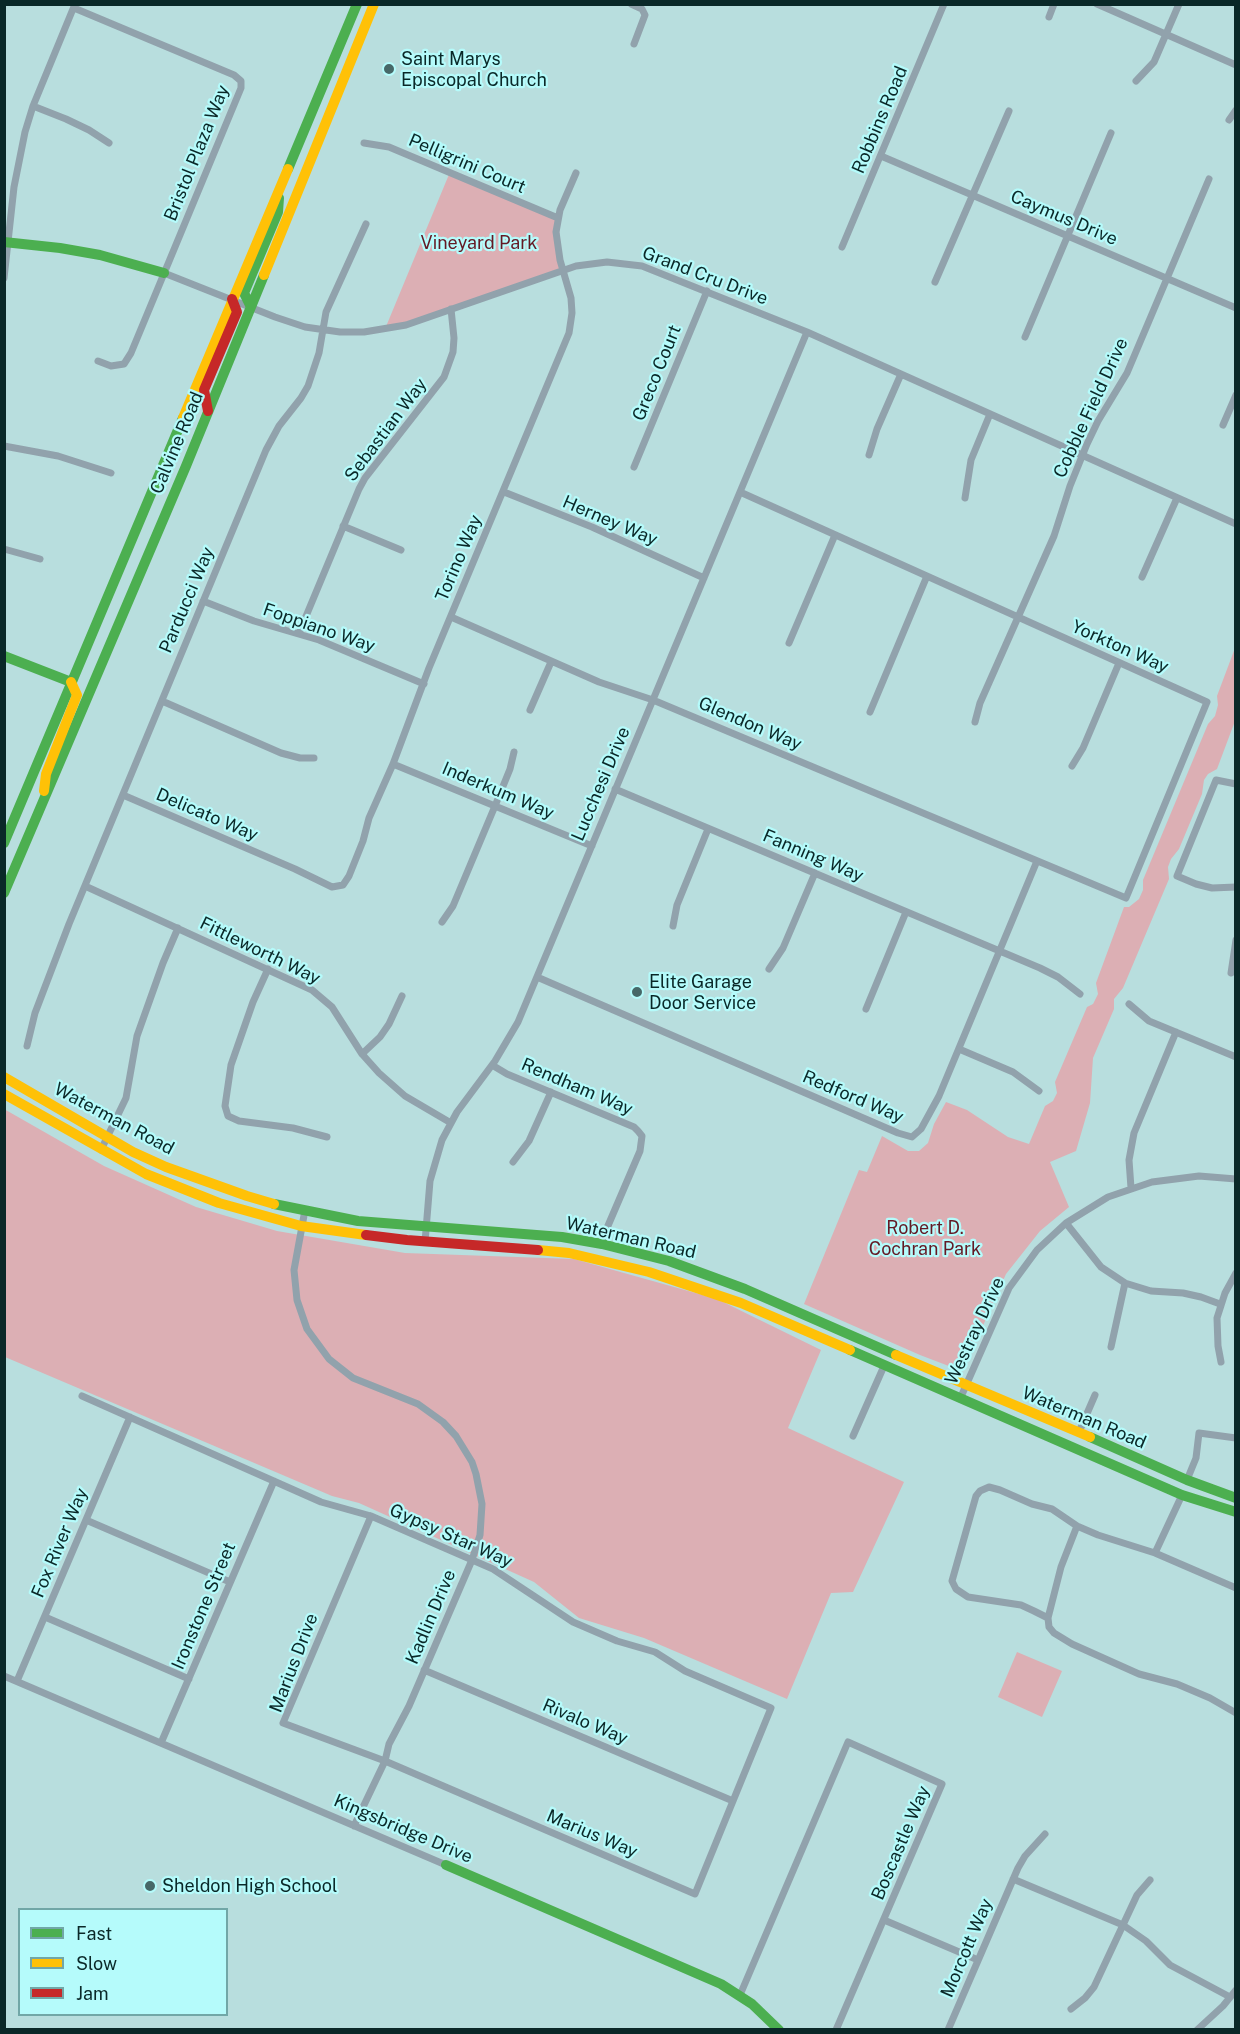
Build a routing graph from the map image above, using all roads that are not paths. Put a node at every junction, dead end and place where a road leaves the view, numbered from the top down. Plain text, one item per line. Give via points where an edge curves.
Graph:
1 (357, 4) edge
2 (374, 4) edge
3 (631, 4) edge
4 (944, 4) edge
5 (1054, 4) edge
6 (1097, 4) edge
7 (1179, 4) edge
8 (75, 6) edge
9 (1049, 17) dead end
10 (1167, 36) junction
11 (634, 44) dead end
12 (1236, 65) edge
13 (1136, 81) dead end
14 (33, 106) junction
15 (1236, 110) edge
16 (1009, 111) dead end
17 (1229, 120) dead end
18 (1111, 134) dead end
19 (364, 142) dead end
20 (109, 143) dead end
21 (881, 156) junction
22 (576, 173) dead end
23 (1209, 179) dead end
24 (279, 189) junction
25 (973, 195) junction
26 (558, 218) junction
27 (366, 224) dead end
28 (1067, 235) junction
29 (6, 242) edge
30 (842, 247) dead end
31 (563, 270) junction
32 (164, 273) junction
33 (4, 278) edge
34 (1166, 278) junction
35 (935, 282) dead end
36 (707, 291) junction
37 (232, 299) junction
38 (251, 307) junction
39 (1236, 308) edge
40 (452, 309) junction
41 (322, 330) junction
42 (807, 332) junction
43 (1024, 337) dead end
44 (98, 361) dead end
45 (901, 374) junction
46 (1236, 395) edge
47 (208, 411) junction
48 (990, 414) junction
49 (1223, 425) dead end
50 (4, 446) edge
51 (1082, 454) junction
52 (869, 455) dead end
53 (634, 466) dead end
54 (111, 473) dead end
55 (504, 492) junction
56 (740, 492) junction
57 (965, 498) dead end
58 (1177, 498) junction
59 (1236, 524) edge
60 (343, 526) junction
61 (835, 535) junction
62 (4, 549) edge
63 (401, 550) dead end
64 (40, 559) dead end
65 (927, 576) junction
66 (1142, 577) dead end
67 (704, 578) junction
68 (203, 601) junction
69 (450, 617) junction
70 (1018, 617) junction
71 (299, 633) junction
72 (789, 644) dead end
73 (4, 656) edge
74 (551, 662) junction
75 (1119, 663) junction
76 (71, 682) junction
77 (424, 684) junction
78 (653, 700) junction
79 (162, 701) junction
80 (530, 710) dead end
81 (870, 712) dead end
82 (975, 722) dead end
83 (514, 752) dead end
84 (314, 758) dead end
85 (393, 764) junction
86 (1072, 765) dead end
87 (1236, 784) edge
88 (615, 789) junction
89 (123, 795) junction
90 (42, 803) junction
91 (495, 806) junction
92 (708, 829) junction
93 (4, 843) edge
94 (592, 846) junction
95 (1037, 861) junction
96 (279, 862) joint
97 (815, 873) junction
98 (85, 886) junction
99 (1236, 887) edge
100 (4, 893) edge
101 (906, 912) junction
102 (442, 922) dead end
103 (673, 926) dead end
104 (178, 928) junction
105 (1236, 940) edge
106 (1000, 951) junction
107 (268, 969) junction
108 (769, 969) dead end
109 (1231, 973) dead end
110 (537, 977) junction
111 (1080, 994) dead end
112 (402, 996) dead end
113 (1129, 1004) dead end
114 (866, 1009) dead end
115 (1176, 1032) junction
116 (27, 1046) dead end
117 (958, 1049) junction
118 (362, 1054) junction
119 (1236, 1057) edge
120 (492, 1065) junction
121 (4, 1077) edge
122 (1039, 1091) dead end
123 (551, 1092) junction
124 (4, 1094) edge
125 (451, 1123) junction
126 (108, 1137) junction
127 (327, 1137) dead end
128 (101, 1150) junction
129 (513, 1162) dead end
130 (1236, 1179) edge
131 (1131, 1188) junction
132 (305, 1210) junction
133 (1066, 1224) junction
134 (301, 1226) junction
135 (426, 1226) junction
136 (425, 1242) junction
137 (602, 1244) junction
138 (1236, 1273) edge
139 (1125, 1283) junction
140 (1220, 1304) junction
141 (1111, 1347) dead end
142 (1221, 1362) dead end
143 (884, 1366) junction
144 (966, 1386) junction
145 (1095, 1395) dead end
146 (82, 1396) dead end
147 (960, 1399) junction
148 (130, 1417) junction
149 (1079, 1432) junction
150 (854, 1436) dead end
151 (1236, 1438) edge
152 (1187, 1480) junction
153 (274, 1481) junction
154 (1182, 1495) junction
155 (1236, 1498) edge
156 (1236, 1506) edge
157 (1236, 1512) edge
158 (371, 1516) junction
159 (86, 1520) junction
160 (1077, 1526) junction
161 (1155, 1553) junction
162 (472, 1560) junction
163 (231, 1582) junction
164 (1236, 1588) edge
165 (45, 1617) junction
166 (1048, 1618) junction
167 (424, 1670) junction
168 (4, 1676) edge
169 (189, 1678) junction
170 (17, 1681) junction
171 (1236, 1713) edge
172 (161, 1743) junction
173 (386, 1761) junction
174 (733, 1801) junction
175 (354, 1826) junction
176 (1045, 1834) dead end
177 (446, 1865) joint
178 (1013, 1879) junction
179 (1150, 1880) dead end
180 (884, 1920) junction
181 (1123, 1925) junction
182 (978, 1960) junction
183 (1236, 1990) edge
184 (740, 1995) junction
185 (1230, 1997) junction
186 (1071, 2009) dead end
187 (779, 2030) edge
188 (836, 2030) edge
189 (948, 2030) edge
190 (1197, 2030) edge

1 - 24 street, Calvine Road
2 - 38 street, Calvine Road
3 - 11 street via 645,15
4 - 21 street, Robbins Road
5 - 9 street
6 - 10 street
7 - 10 street
8 - 14 street
8 - 32 street, Bristol Plaza Way via 241,81
10 - 12 street
10 - 13 street via 1154,62
14 - 20 street
14 - 29 street via 18,159
15 - 17 street
16 - 25 street
18 - 28 street
19 - 26 street, Pelligrini Court via 389,147
21 - 25 street, Caymus Drive
21 - 30 street, Robbins Road
22 - 26 street, Torino Way
23 - 34 street, Cobble Field Drive
24 - 37 street, Calvine Road
24 - 38 street via 278,212 244,291
25 - 28 street, Caymus Drive
25 - 35 street
26 - 31 street, Torino Way via 557,246
27 - 41 street, Parducci Way via 326,312
28 - 34 street, Caymus Drive
28 - 43 street
29 - 32 street via 100,255
29 - 33 street
31 - 36 street, Grand Cru Drive via 593,263 625,263 654,269
31 - 40 street, Grand Cru Drive
31 - 55 street, Torino Way via 572,298 569,333
32 - 37 street, Grand Cru Drive
32 - 44 street via 124,364 111,366
34 - 39 street, Caymus Drive
34 - 51 street, Cobble Field Drive via 1127,373
36 - 42 street, Grand Cru Drive
36 - 53 street, Greco Court
37 - 38 street, Grand Cru Drive
37 - 47 street via 237,312 204,390
37 - 76 street, Calvine Road
38 - 41 street, Grand Cru Drive
38 - 47 street, Calvine Road
40 - 41 street, Grand Cru Drive via 385,330
40 - 60 street, Sebastian Way via 453,352 444,377 365,478
41 - 68 street, Parducci Way via 308,386 271,438
42 - 45 street, Grand Cru Drive
42 - 56 street, Lucchesi Drive
45 - 48 street, Grand Cru Drive
45 - 52 street
46 - 49 street
47 - 90 street, Calvine Road
48 - 51 street, Grand Cru Drive
48 - 57 street via 971,460
50 - 54 street via 58,456
51 - 58 street, Grand Cru Drive
51 - 70 street, Cobble Field Drive via 1060,523
55 - 67 street, Herney Way
55 - 69 street, Torino Way
56 - 61 street, Yorkton Way
56 - 67 street, Lucchesi Drive
58 - 59 street, Grand Cru Drive
58 - 66 street
60 - 63 street
60 - 71 street, Sebastian Way
61 - 65 street, Yorkton Way
61 - 72 street
62 - 64 street
65 - 70 street, Yorkton Way
65 - 81 street
67 - 78 street, Lucchesi Drive
68 - 71 street, Foppiano Way
68 - 79 street, Parducci Way
69 - 74 street, Glendon Way
69 - 77 street, Torino Way
70 - 75 street, Yorkton Way
70 - 82 street, Cobble Field Drive
71 - 77 street, Foppiano Way
73 - 76 street
74 - 78 street, Glendon Way
74 - 80 street
75 - 86 street
75 - 95 street, Yorkton Way via 1208,702 1126,898
76 - 90 street via 77,696 46,774
76 - 93 street, Calvine Road
77 - 85 street, Torino Way
78 - 88 street, Lucchesi Drive
78 - 95 street, Glendon Way
79 - 84 street via 281,753
79 - 89 street, Parducci Way
83 - 91 street
85 - 91 street, Inderkum Way
85 - 96 street, Torino Way via 369,818 350,876 343,885 332,887
87 - 99 street via 1216,780 1177,876 1212,888
88 - 92 street, Fanning Way
88 - 94 street, Lucchesi Drive
89 - 96 street, Delicato Way
89 - 98 street, Parducci Way
90 - 100 street, Calvine Road
91 - 94 street, Inderkum Way
91 - 102 street via 453,906
92 - 97 street, Fanning Way
92 - 103 street via 676,905
94 - 110 street, Lucchesi Drive
95 - 106 street, Redford Way
97 - 101 street, Fanning Way
97 - 108 street via 783,948
98 - 104 street, Fittleworth Way
98 - 116 street, Parducci Way via 35,1013
101 - 106 street, Fanning Way
101 - 114 street
104 - 107 street, Fittleworth Way
104 - 126 street via 137,1036 126,1098
105 - 109 street
106 - 111 street, Fanning Way via 1058,977
106 - 117 street, Redford Way
107 - 118 street, Fittleworth Way via 322,997
107 - 127 street via 231,1065 225,1106 228,1116
110 - 117 street, Redford Way via 912,1137 921,1129 939,1096
110 - 120 street, Lucchesi Drive via 518,1022
112 - 118 street via 389,1024
113 - 115 street via 1149,1021
115 - 119 street
115 - 131 street via 1134,1133 1129,1160
117 - 122 street via 1013,1072
118 - 125 street, Fittleworth Way via 405,1096
120 - 123 street, Rendham Way
120 - 125 street, Lucchesi Drive
121 - 126 street, Waterman Road
123 - 129 street via 529,1141
123 - 137 street, Rendham Way via 634,1127 642,1136
124 - 128 street, Waterman Road
125 - 135 street, Lucchesi Drive via 435,1160
126 - 128 street
126 - 132 street, Waterman Road via 204,1182
128 - 134 street, Waterman Road via 146,1174 219,1203
130 - 131 street, Westray Drive via 1198,1176
131 - 133 street, Westray Drive via 1088,1208
132 - 134 street, Kadlin Drive
132 - 135 street, Waterman Road via 358,1221
133 - 139 street via 1101,1267
133 - 144 street, Westray Drive via 1037,1250 1009,1288
134 - 136 street, Waterman Road
134 - 162 street, Kadlin Drive via 295,1288 302,1318 317,1345 353,1378 428,1411 456,1436 469,1457 482,1504 480,1535
135 - 136 street, Lucchesi Drive
135 - 137 street, Waterman Road via 524,1233
136 - 143 street, Waterman Road via 569,1254 649,1272 741,1303
137 - 144 street, Waterman Road via 718,1278
138 - 140 street
139 - 140 street
139 - 141 street
140 - 142 street via 1216,1331
143 - 147 street, Waterman Road
143 - 150 street
144 - 147 street, Westray Drive
144 - 149 street, Waterman Road
145 - 149 street
146 - 148 street, Gypsy Star Way
147 - 154 street, Waterman Road
148 - 153 street, Gypsy Star Way
148 - 159 street, Fox River Way
149 - 152 street, Waterman Road
151 - 152 street via 1198,1433 1196,1458
152 - 155 street, Waterman Road
153 - 158 street, Gypsy Star Way via 333,1506
153 - 163 street, Ironstone Street
154 - 156 street, Waterman Road via 1195,1492
154 - 157 street, Waterman Road
154 - 161 street
158 - 162 street, Gypsy Star Way
158 - 173 street, Marius Drive via 283,1723
159 - 163 street
159 - 165 street, Fox River Way
160 - 161 street
160 - 166 street
160 - 166 street via 1052,1509 993,1487 984,1488 976,1496 952,1584 968,1597 1021,1605
161 - 164 street
162 - 167 street, Kadlin Drive
162 - 174 street, Gypsy Star Way via 506,1576 573,1622 655,1652 686,1671 771,1708
163 - 169 street, Ironstone Street
165 - 169 street
165 - 170 street, Fox River Way
166 - 171 street via 1054,1633 1072,1644 1140,1674 1177,1684
167 - 173 street, Kadlin Drive via 389,1744
167 - 174 street, Rivalo Way
168 - 170 street, Kingsbridge Drive
169 - 172 street, Ironstone Street
170 - 172 street, Kingsbridge Drive
172 - 175 street, Kingsbridge Drive
173 - 174 street, Marius Way via 695,1894
173 - 175 street, Kadlin Drive
175 - 177 street, Kingsbridge Drive
176 - 178 street, Morcott Way via 1025,1856
177 - 184 street, Kingsbridge Drive
178 - 181 street
178 - 182 street, Morcott Way
179 - 181 street via 1137,1895
180 - 182 street
180 - 184 street, Boscastle Way via 942,1784 848,1742
180 - 188 street, Boscastle Way
181 - 185 street via 1170,1965
181 - 186 street via 1101,1976
182 - 189 street, Morcott Way
183 - 185 street
184 - 187 street, Kingsbridge Drive
185 - 190 street

